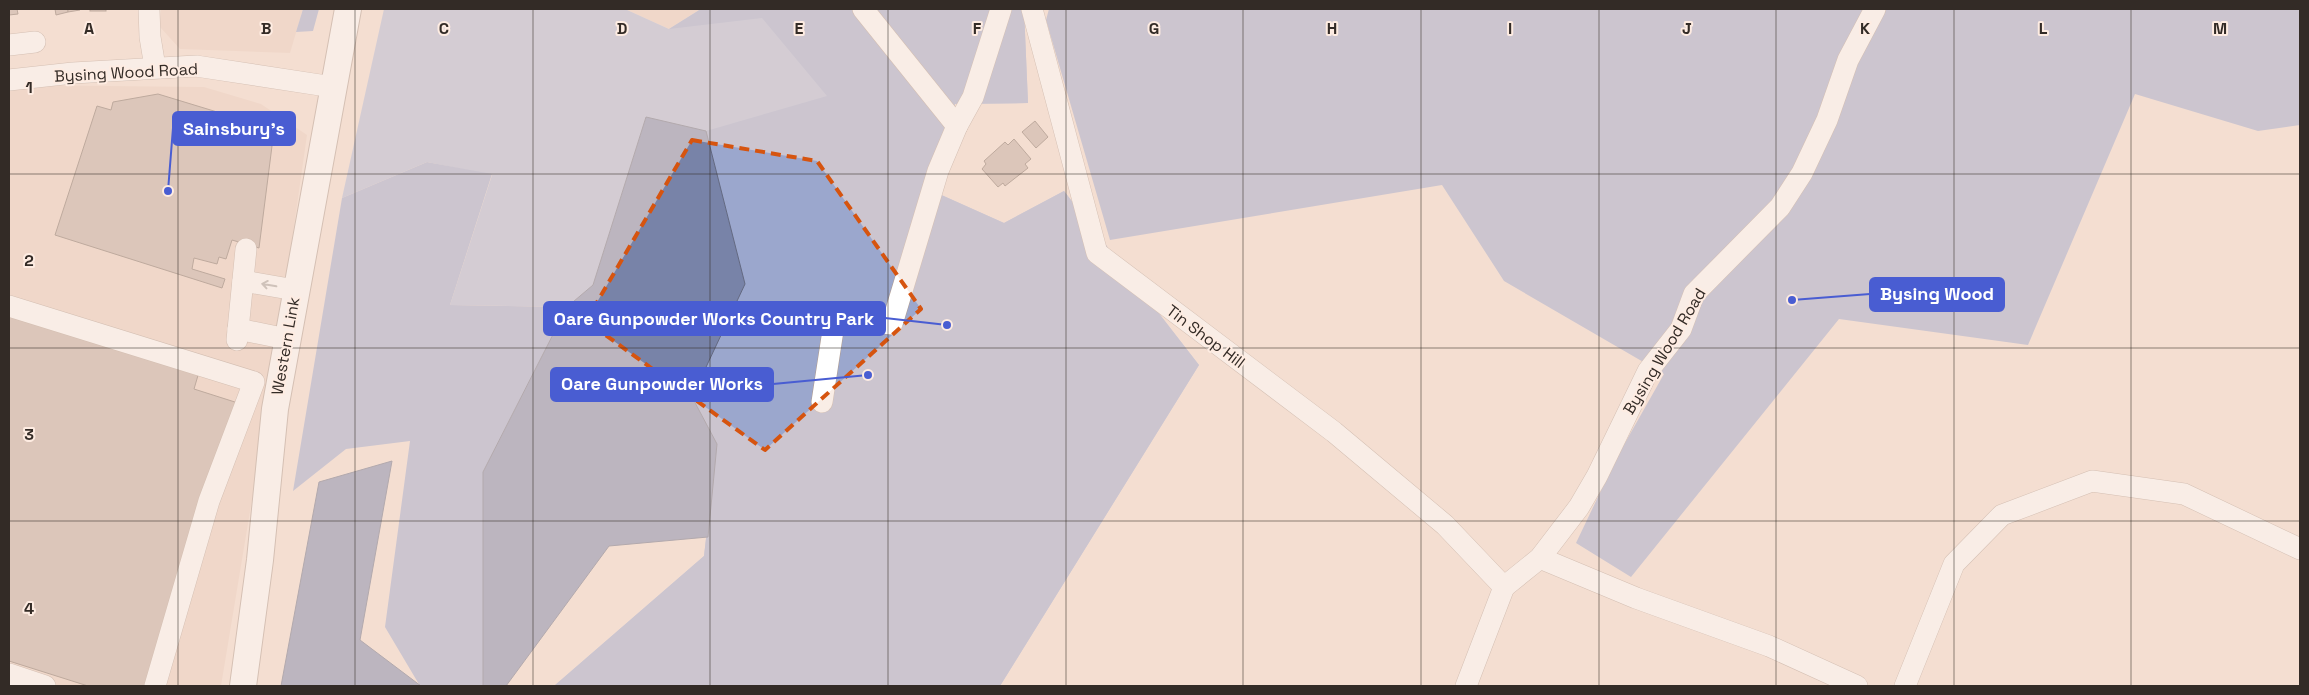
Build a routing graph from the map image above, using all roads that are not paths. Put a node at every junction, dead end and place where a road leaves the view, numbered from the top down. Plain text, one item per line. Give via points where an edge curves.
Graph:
1 (149, 9) edge
2 (348, 9) edge
3 (863, 9) edge
4 (1001, 9) edge
5 (1032, 9) edge
6 (1875, 9) edge
7 (35, 42) dead end
8 (9, 45) edge
9 (155, 67) junction
10 (9, 80) edge
11 (333, 88) junction
12 (957, 126) junction
13 (246, 249) dead end
14 (243, 281) junction
15 (295, 290) junction
16 (9, 306) edge
17 (286, 340) junction
18 (822, 402) dead end
19 (2300, 549) edge
20 (1540, 558) junction
21 (1504, 586) junction
22 (9, 674) edge
23 (45, 686) edge
24 (155, 686) edge
25 (243, 686) edge
26 (1466, 686) edge
27 (1857, 686) edge
28 (1905, 686) edge

1 - 9 street
2 - 11 main road, Western Link
3 - 12 street
4 - 12 street via 973,97
5 - 21 street, Tin Shop Hill via 1098,253 1334,432 1445,525
6 - 20 street, Bysing Wood Road via 1848,60 1827,120 1802,173 1780,208 1694,294 1681,329 1648,371 1579,507
7 - 8 street
9 - 10 street, Bysing Wood Road
9 - 11 street, Bysing Wood Road via 196,66
11 - 15 main road, Western Link
12 - 18 street via 938,170 892,324 846,319 834,324
13 - 14 street
15 -> 14 street
14 - 17 street via 238,335
15 - 17 main road, Western Link
16 - 24 street via 254,382 209,501
17 - 25 main road, Western Link
19 - 28 street via 2184,494 2092,481 2002,515 1954,564
20 - 21 street, Bysing Wood Road
20 - 27 street via 1636,598 1769,646
21 - 26 street
22 - 23 street

